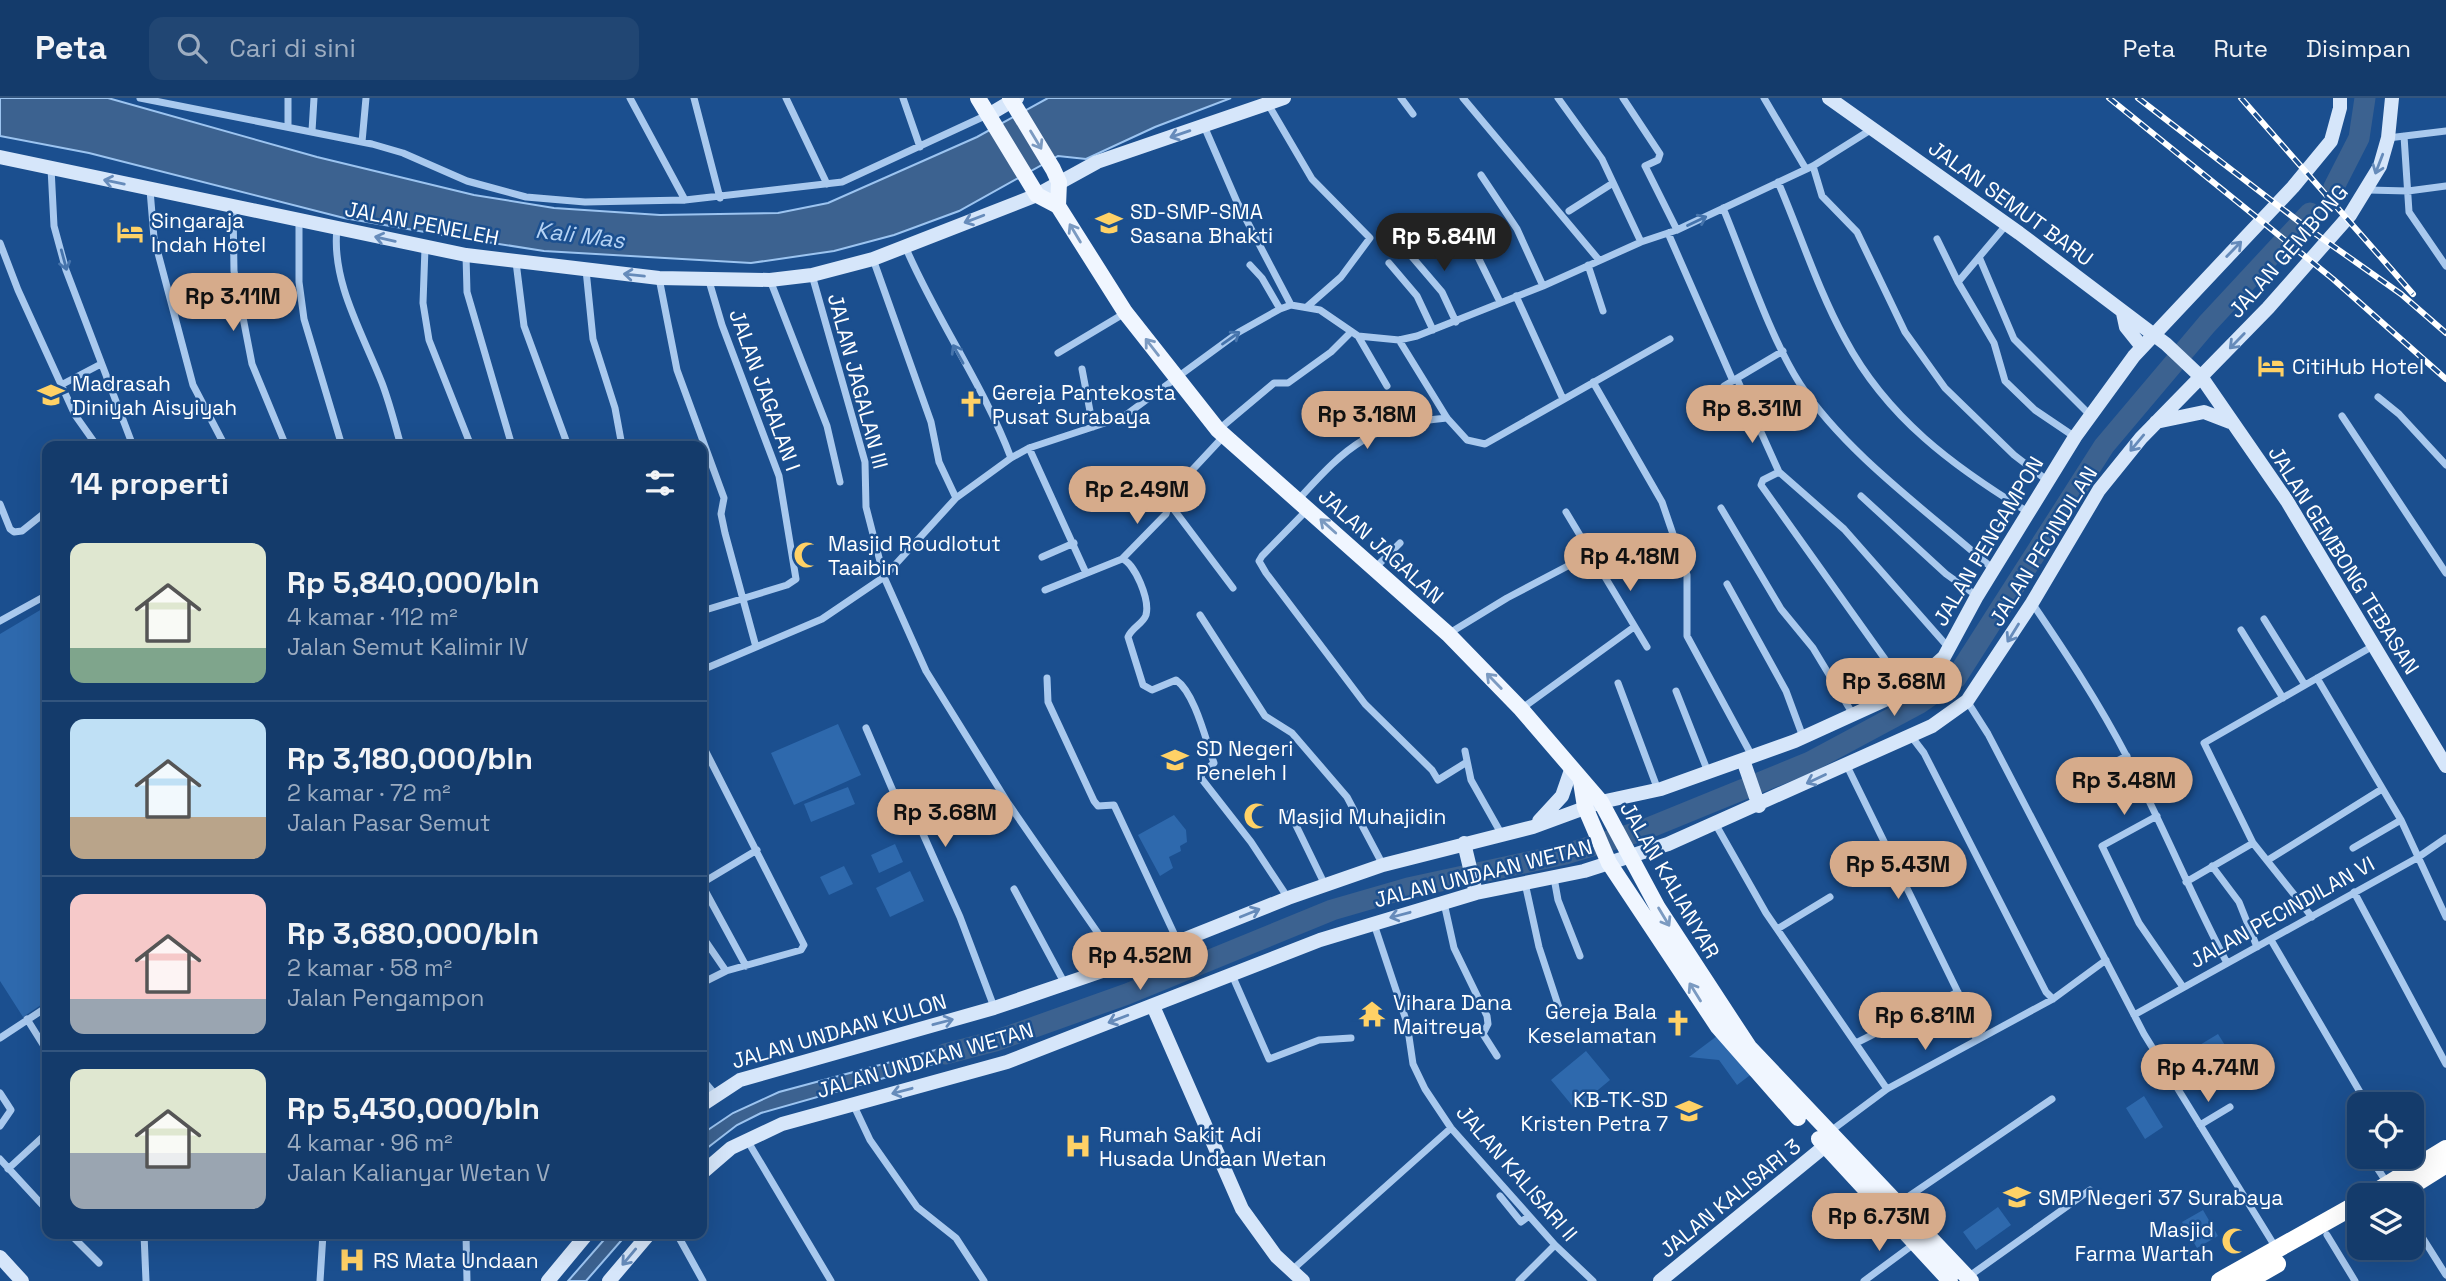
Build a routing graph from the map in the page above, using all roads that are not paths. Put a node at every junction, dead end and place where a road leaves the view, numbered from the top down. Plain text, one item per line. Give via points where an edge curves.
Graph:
1 (140, 98) edge
2 (192, 98) edge
3 (288, 98) edge
4 (314, 98) edge
5 (366, 98) edge
6 (630, 98) edge
7 (694, 98) edge
8 (786, 98) edge
9 (902, 98) edge
10 (978, 98) edge
11 (1284, 98) edge
12 (1401, 98) edge
13 (1463, 98) edge
14 (1558, 98) edge
15 (1623, 98) edge
16 (1764, 98) edge
17 (1829, 98) edge
18 (2340, 98) edge
19 (2392, 98) edge
20 (1014, 102) edge
21 (1268, 104) junction
22 (194, 108) junction
23 (1413, 114) dead end
24 (993, 119) junction
25 (1204, 125) junction
26 (288, 126) junction
27 (1872, 129) junction
28 (312, 131) junction
29 (2446, 131) edge
30 (2403, 136) junction
31 (2388, 138) junction
32 (362, 142) junction
33 (920, 148) junction
34 (0, 157) edge
35 (1809, 167) junction
36 (51, 168) junction
37 (1480, 175) dead end
38 (1056, 176) junction
39 (1778, 182) junction
40 (1613, 183) junction
41 (827, 184) junction
42 (2446, 187) edge
43 (150, 190) junction
44 (2368, 190) junction
45 (2408, 191) junction
46 (1037, 195) junction
47 (720, 198) junction
48 (685, 200) junction
49 (1058, 206) junction
50 (233, 207) junction
51 (1723, 208) junction
52 (1569, 211) dead end
53 (299, 220) junction
54 (2007, 224) junction
55 (337, 228) junction
56 (1677, 230) junction
57 (1461, 233) dead end
58 (1668, 233) junction
59 (1937, 239) dead end
60 (1641, 242) junction
61 (0, 243) edge
62 (1401, 243) dead end
63 (905, 246) junction
64 (425, 248) junction
65 (466, 255) junction
66 (1980, 258) junction
67 (873, 259) junction
68 (1599, 260) junction
69 (516, 262) junction
70 (1389, 263) dead end
71 (1250, 265) dead end
72 (1588, 265) junction
73 (2446, 266) edge
74 (586, 269) junction
75 (812, 275) junction
76 (659, 278) junction
77 (770, 280) junction
78 (709, 281) junction
79 (1958, 282) junction
80 (1543, 286) junction
81 (1516, 296) junction
82 (1500, 302) junction
83 (1291, 305) junction
84 (1308, 306) junction
85 (1280, 309) junction
86 (1603, 311) dead end
87 (1125, 312) junction
88 (2123, 313) junction
89 (1456, 323) junction
90 (1433, 330) junction
91 (1355, 334) junction
92 (2154, 335) junction
93 (1670, 339) dead end
94 (1399, 340) junction
95 (2142, 347) junction
96 (1783, 351) junction
97 (1058, 353) dead end
98 (101, 364) junction
99 (1082, 369) dead end
100 (1175, 377) junction
101 (2202, 378) junction
102 (1735, 380) junction
103 (1593, 382) junction
104 (61, 385) junction
105 (1387, 386) dead end
106 (1724, 386) dead end
107 (2378, 397) dead end
108 (1563, 400) junction
109 (2091, 416) junction
110 (2342, 416) dead end
111 (1447, 418) junction
112 (2156, 422) junction
113 (2231, 422) junction
114 (1093, 426) junction
115 (1221, 433) junction
116 (2075, 437) junction
117 (92, 441) edge
118 (131, 441) edge
119 (222, 441) edge
120 (284, 441) edge
121 (340, 441) edge
122 (400, 441) edge
123 (469, 441) edge
124 (511, 441) edge
125 (566, 441) edge
126 (621, 441) edge
127 (703, 441) edge
128 (1029, 448) junction
129 (707, 452) edge
130 (1011, 458) junction
131 (2446, 465) edge
132 (1779, 472) junction
133 (2048, 481) junction
134 (840, 482) dead end
135 (1861, 496) dead end
136 (956, 498) junction
137 (1169, 503) junction
138 (0, 504) edge
139 (1303, 505) junction
140 (1721, 508) dead end
141 (1566, 512) dead end
142 (2029, 512) junction
143 (42, 514) edge
144 (1621, 538) dead end
145 (1074, 543) junction
146 (1400, 543) dead end
147 (1590, 553) junction
148 (1042, 557) dead end
149 (1122, 559) junction
150 (1375, 568) junction
151 (1993, 569) junction
152 (1086, 573) junction
153 (2446, 573) edge
154 (884, 577) junction
155 (1727, 584) dead end
156 (1233, 589) dead end
157 (1045, 590) dead end
158 (741, 595) junction
159 (1977, 596) junction
160 (42, 598) edge
161 (2032, 603) junction
162 (707, 609) edge
163 (1200, 614) dead end
164 (2264, 619) dead end
165 (0, 621) edge
166 (1634, 627) junction
167 (2241, 630) dead end
168 (1447, 634) junction
169 (2373, 646) junction
170 (756, 647) junction
171 (1647, 647) dead end
172 (1949, 648) junction
173 (707, 668) edge
174 (1047, 678) dead end
175 (2317, 678) junction
176 (1618, 683) dead end
177 (2305, 685) junction
178 (1907, 690) junction
179 (1676, 691) dead end
180 (2283, 698) junction
181 (1966, 701) junction
182 (1521, 709) junction
183 (1854, 716) junction
184 (866, 729) dead end
185 (1911, 736) junction
186 (1803, 738) junction
187 (1465, 751) dead end
188 (707, 754) edge
189 (2126, 756) junction
190 (1467, 762) junction
191 (1747, 763) junction
192 (1847, 766) junction
193 (2446, 766) edge
194 (1708, 772) junction
195 (2091, 774) dead end
196 (1576, 775) junction
197 (2382, 789) junction
198 (1658, 790) junction
199 (1757, 800) junction
200 (1593, 805) junction
201 (1290, 813) dead end
202 (2157, 816) junction
203 (2401, 820) junction
204 (1716, 825) junction
205 (1533, 827) junction
206 (1502, 835) junction
207 (2446, 838) edge
208 (2253, 843) junction
209 (1465, 847) junction
210 (2353, 848) dead end
211 (757, 850) junction
212 (1627, 851) junction
213 (1606, 858) junction
214 (2417, 858) junction
215 (2268, 860) junction
216 (1383, 865) junction
217 (2212, 866) junction
218 (1554, 877) junction
219 (707, 881) edge
220 (1524, 882) junction
221 (2186, 882) junction
222 (1325, 885) junction
223 (1475, 887) junction
224 (1014, 889) dead end
225 (2354, 892) junction
226 (707, 893) edge
227 (1830, 897) dead end
228 (1288, 898) junction
229 (1444, 903) junction
230 (2446, 917) edge
231 (2312, 918) junction
232 (1373, 922) junction
233 (1779, 928) junction
234 (2271, 940) junction
235 (1178, 942) junction
236 (707, 943) edge
237 (2257, 947) junction
238 (1580, 956) dead end
239 (2106, 960) junction
240 (2227, 963) junction
241 (1120, 965) junction
242 (746, 966) junction
243 (726, 971) junction
244 (1232, 975) junction
245 (707, 980) edge
246 (1065, 984) junction
247 (2183, 987) junction
248 (1958, 992) junction
249 (2053, 999) junction
250 (1153, 1006) junction
251 (994, 1008) junction
252 (42, 1010) edge
253 (1561, 1014) dead end
254 (2134, 1015) junction
255 (27, 1019) junction
256 (1724, 1024) junction
257 (0, 1038) edge
258 (1350, 1038) dead end
259 (1976, 1040) junction
260 (42, 1043) edge
261 (1856, 1043) junction
262 (1497, 1056) dead end
263 (2446, 1065) edge
264 (707, 1085) edge
265 (1887, 1089) junction
266 (2360, 1092) edge
267 (0, 1093) edge
268 (715, 1094) junction
269 (2052, 1099) dead end
270 (707, 1101) edge
271 (854, 1106) junction
272 (2230, 1107) dead end
273 (2200, 1125) junction
274 (0, 1126) edge
275 (1451, 1128) junction
276 (42, 1137) edge
277 (747, 1139) junction
278 (1827, 1140) junction
279 (2446, 1149) edge
280 (2446, 1164) edge
281 (3, 1166) edge
282 (707, 1169) edge
283 (2405, 1169) edge
284 (2407, 1173) junction
285 (2400, 1183) edge
286 (2411, 1183) edge
287 (2090, 1190) dead end
288 (1500, 1196) dead end
289 (1897, 1204) junction
290 (42, 1205) edge
291 (2347, 1210) edge
292 (1529, 1216) junction
293 (2347, 1224) edge
294 (2327, 1235) junction
295 (75, 1239) edge
296 (144, 1239) edge
297 (323, 1239) edge
298 (466, 1239) edge
299 (583, 1239) edge
300 (645, 1239) edge
301 (680, 1239) edge
302 (2424, 1240) edge
303 (1914, 1244) junction
304 (1555, 1245) junction
305 (2277, 1250) junction
306 (0, 1257) edge
307 (99, 1263) dead end
308 (1292, 1270) junction
309 (2446, 1275) edge
310 (1945, 1279) edge
311 (1969, 1279) edge
312 (2250, 1280) edge
313 (22, 1281) edge
314 (146, 1281) edge
315 (320, 1281) edge
316 (467, 1281) edge
317 (548, 1281) edge
318 (609, 1281) edge
319 (704, 1281) edge
320 (831, 1281) edge
321 (984, 1281) edge
322 (1303, 1281) edge
323 (1519, 1281) edge
324 (1593, 1281) edge
325 (1660, 1281) edge
326 (1864, 1281) edge
327 (2220, 1281) edge
328 (2354, 1281) edge

1 - 22 street
2 - 22 street
3 - 26 street
4 - 28 street
5 - 32 street
6 - 48 street
7 - 47 street
8 - 41 street
9 - 33 street
10 - 24 main road
11 - 21 main road, JALAN PENELEH
12 - 23 street
13 - 68 street
14 - 40 street via 1602,159
15 - 56 street via 1659,157 1645,166
16 - 35 street
17 - 27 main road, JALAN SEMUT BARU
92 -> 18 main road, JALAN GEMBONG via 2331,141
19 - 31 main road, JALAN GEMBONG
20 - 24 main road
20 -> 38 main road
21 - 25 main road, JALAN PENELEH
21 - 84 street via 1312,178 1368,236 1368,244 1341,277
22 - 26 street
24 - 33 street
24 - 46 main road
25 -> 38 main road, JALAN PENELEH
25 - 83 street via 1231,191
26 - 28 street
27 - 35 street
27 - 54 main road, JALAN SEMUT BARU
28 - 32 street
29 - 30 street
30 - 31 street
30 - 45 street
31 -> 44 main road, JALAN GEMBONG
32 - 48 street via 526,197 585,202
33 - 41 street
34 - 36 main road, JALAN PENELEH
35 - 39 street
35 - 133 street via 1822,196 1857,232 1905,332 1928,366 1960,404
43 -> 36 main road, JALAN PENELEH
36 -> 98 street via 54,226 74,297
37 - 80 street via 1517,229
38 - 46 main road, JALAN PENELEH
38 - 49 main road
39 - 51 street
39 - 142 street via 1844,338 1865,372 1935,450
40 - 52 street
40 - 60 street
41 - 47 street
42 - 45 street
43 - 50 main road, JALAN PENELEH
43 - 119 street via 154,238 193,385
44 - 45 street
44 -> 101 main road, JALAN GEMBONG via 2315,257
45 - 73 street via 2412,218
46 - 49 main road
46 -> 63 main road, JALAN PENELEH
47 - 48 street
87 -> 49 main road, JALAN JAGALAN
50 - 53 main road, JALAN PENELEH
50 - 120 street via 234,271 252,364
56 -> 51 street
51 - 96 street
53 - 55 main road, JALAN PENELEH
53 - 121 street via 304,320
54 - 66 street
54 - 88 main road, JALAN SEMUT BARU
64 -> 55 main road, JALAN PENELEH
55 - 122 street via 339,270
56 - 58 street
57 - 82 street via 1474,248
58 - 60 street
58 - 102 street
59 - 79 street
60 - 68 street
61 - 104 street
62 - 89 street via 1442,292
63 - 67 main road, JALAN PENELEH
130 -> 63 street
64 - 65 main road, JALAN PENELEH
64 - 123 street via 423,303 429,340
65 - 69 main road, JALAN PENELEH
65 - 124 street via 467,292
66 - 79 street
66 - 109 street via 2014,339
67 - 75 main road, JALAN PENELEH
67 - 136 street via 931,422 939,463
68 - 72 street
69 - 74 main road, JALAN PENELEH
69 - 125 street via 524,326
70 - 90 street via 1417,296
71 - 85 street
72 - 80 street
72 - 86 street
76 -> 74 main road, JALAN PENELEH
74 - 126 street via 593,339
75 - 77 main road, JALAN PENELEH
75 - 154 street, JALAN JAGALAN III via 865,462 866,507
76 - 78 main road, JALAN PENELEH
76 - 127 street via 677,370
77 - 78 main road, JALAN PENELEH
77 - 134 street via 827,426
78 - 158 street, JALAN JAGALAN I via 779,476 795,575 792,583
79 - 116 street via 1994,344 2004,381 2035,410
80 - 81 street
81 - 82 street
81 - 108 street
82 - 89 street
83 - 84 street
83 - 85 street
84 - 91 street
100 -> 85 street
87 - 97 street
100 -> 87 main road, JALAN JAGALAN
88 - 92 main road, JALAN SEMUT BARU
88 - 95 main road, JALAN SEMUT BARU via 2126,327
89 - 90 street
90 - 94 street
91 - 94 street
91 - 105 street
91 - 115 street via 1288,383 1274,383
92 - 95 main road, JALAN PENGAMPON
92 - 101 main road, JALAN SEMUT BARU
93 - 103 street
94 - 111 street
95 - 109 main road, JALAN PENGAMPON
96 - 102 street
96 - 151 street via 1820,411 1866,458
98 - 104 street
98 - 118 street
99 - 114 street
100 - 114 street via 1123,417
100 - 115 main road, JALAN JAGALAN
101 - 112 main road, JALAN PECINDILAN
101 - 113 main road, JALAN GEMBONG TEBASAN
102 - 106 street
102 - 132 street
103 - 108 street
103 - 191 street via 1662,502 1687,575 1687,636
104 - 117 street
107 - 131 street
108 - 111 street via 1485,444 1467,440
109 - 116 main road, JALAN PENGAMPON
110 - 153 street
111 - 139 street via 1381,429 1356,441 1331,463
112 - 113 main road via 2204,412
112 -> 161 main road, JALAN PECINDILAN via 2099,490
113 - 169 main road, JALAN GEMBONG TEBASAN via 2287,501
114 - 128 street
115 - 137 street
115 - 139 main road, JALAN JAGALAN
116 - 133 main road, JALAN PENGAMPON
128 - 130 street
128 - 145 street
129 - 158 street via 724,498 721,514
130 - 136 street
132 - 172 street via 1844,529
132 - 178 street via 1761,482 1766,494
133 - 142 main road, JALAN PENGAMPON
135 - 159 street
136 - 154 street
137 - 149 street via 1166,514
137 - 156 street
138 - 143 street via 15,532
150 -> 139 main road, JALAN JAGALAN
139 - 190 street via 1262,556 1261,566 1365,704 1438,780
140 - 183 street via 1781,609 1813,648
141 - 147 street
142 - 151 main road, JALAN PENGAMPON
144 - 147 street
145 - 148 street
145 - 152 street
146 - 150 street
147 - 166 street
147 - 168 street
149 - 152 street
149 - 228 street via 1130,564 1147,608 1143,621 1128,637 1143,685 1152,690 1176,680 1181,684 1214,764 1201,778
150 - 168 main road, JALAN JAGALAN
151 - 159 main road, JALAN PENGAMPON
152 - 157 street
154 - 170 street via 822,619
154 - 241 street, JALAN JAGALAN III via 940,697
155 - 186 street via 1786,691
158 - 162 street, JALAN JAGALAN I
158 - 170 street
159 - 172 main road, JALAN PENGAMPON
160 - 165 street
161 -> 181 main road, JALAN PECINDILAN
161 - 189 street via 2083,678
163 - 216 street via 1268,720 1292,733 1347,797
164 - 177 street
166 - 171 street
166 - 182 street
167 - 180 street
182 -> 168 main road, JALAN JAGALAN
169 - 175 street
169 - 193 main road, JALAN GEMBONG TEBASAN
170 - 173 street
172 - 178 main road, JALAN PENGAMPON
174 - 235 street via 1048,702 1094,801 1098,806 1114,805
175 - 177 street
175 - 197 street
176 - 198 street
177 - 180 street
178 - 183 main road, JALAN PENGAMPON
179 - 194 street
180 - 208 street via 2204,743
181 - 185 main road, JALAN PECINDILAN
181 - 239 street via 1988,734
182 - 196 main road, JALAN JAGALAN
183 - 186 main road, JALAN PENGAMPON
184 - 251 street via 893,792 911,807
185 - 192 main road, JALAN PECINDILAN
185 - 249 street
186 - 191 main road, JALAN PENGAMPON
187 - 190 street
188 - 211 street
189 - 195 street
189 - 202 street
190 - 206 street via 1471,780
191 - 194 main road, JALAN PENGAMPON
191 - 199 main road
192 -> 199 main road, JALAN PECINDILAN
192 - 248 street
194 - 198 main road, JALAN PENGAMPON
196 - 200 main road, JALAN KALIANYAR
196 - 205 main road via 1557,804
197 - 203 street
197 - 215 street
198 - 200 main road, JALAN PENGAMPON
199 - 204 main road, JALAN PECINDILAN
200 - 205 main road, JALAN UNDAAN KULON
200 - 212 main road, JALAN KALIANYAR via 1613,821
200 - 213 main road, JALAN KALIANYAR via 1594,830
201 - 222 street
202 - 221 street
202 - 247 street via 2104,843 2139,923
203 - 210 street
203 - 214 street
204 - 212 main road, JALAN PECINDILAN
204 - 233 street
205 - 206 main road, JALAN UNDAAN KULON
206 - 209 main road, JALAN UNDAAN KULON
207 - 214 street, JALAN PECINDILAN VI
208 - 215 street
208 - 217 street
209 - 216 main road, JALAN UNDAAN KULON
209 - 223 main road
211 - 219 street
211 - 242 street via 804,945 801,950
212 - 213 main road, JALAN PECINDILAN
212 -> 256 main road, JALAN KALIANYAR
213 - 218 main road, JALAN UNDAAN WETAN
256 -> 213 main road, JALAN KALIANYAR
214 - 225 street, JALAN PECINDILAN VI
214 - 230 street
215 - 231 street
216 - 222 main road, JALAN UNDAAN KULON
217 - 221 street
217 - 237 street via 2239,902
218 - 220 main road, JALAN UNDAAN WETAN
218 - 238 street
220 - 223 main road, JALAN UNDAAN WETAN
220 - 253 street
221 - 240 street
222 - 228 main road, JALAN UNDAAN KULON
223 - 229 main road, JALAN UNDAAN WETAN
224 - 246 street
225 - 231 street, JALAN PECINDILAN VI
225 - 263 street
226 - 242 street
227 - 233 street
235 -> 228 main road, JALAN UNDAAN KULON
229 -> 232 main road, JALAN UNDAAN WETAN
229 - 262 street via 1454,948 1486,1016 1483,1034
231 - 234 street, JALAN PECINDILAN VI
232 - 244 main road, JALAN UNDAAN WETAN
232 - 275 street, JALAN KALISARI II via 1404,1012 1413,1064
233 - 261 street
234 - 237 street, JALAN PECINDILAN VI
234 - 266 street
235 - 241 main road, JALAN UNDAAN KULON
236 - 243 street
237 - 240 street, JALAN PECINDILAN VI
239 - 249 street
239 - 254 street
240 - 247 street, JALAN PECINDILAN VI
241 - 246 main road, JALAN UNDAAN KULON
242 - 243 street
243 - 245 street
244 - 250 main road, JALAN UNDAAN WETAN
244 - 258 street via 1269,1059 1319,1040
246 - 251 main road, JALAN UNDAAN KULON
247 - 254 street, JALAN PECINDILAN VI
248 - 259 street
248 - 261 street
249 - 259 street
250 -> 271 main road, JALAN UNDAAN WETAN via 1007,1062
250 - 308 main road via 1242,1209 1265,1243
268 -> 251 main road, JALAN UNDAAN KULON via 740,1080
252 - 255 street
254 - 273 street
255 - 257 street
255 - 260 street
256 - 278 main road, JALAN KALIANYAR
259 - 265 street
261 - 265 street
264 - 268 street
265 - 278 street
267 - 274 street via 11,1110
268 - 270 main road, JALAN UNDAAN KULON
269 - 289 street
271 - 277 main road, JALAN UNDAAN WETAN via 794,1120
271 - 321 street via 870,1140 917,1207 956,1238
272 - 273 street
273 - 305 street
275 - 292 street, JALAN KALISARI II
275 - 308 street
276 - 281 street
277 - 282 main road, JALAN UNDAAN WETAN
277 - 320 street
278 - 289 main road, JALAN KALIANYAR
278 - 303 main road, JALAN KALIANYAR
278 - 325 main road, JALAN KALISARI 3
279 - 284 highway
280 - 286 highway
281 - 290 street
283 - 284 street
284 - 285 highway
287 - 311 street
288 - 292 street via 1521,1222
289 - 311 main road, JALAN KALIANYAR
291 - 305 highway
292 - 304 street, JALAN KALISARI II
293 - 294 highway
294 - 312 highway
294 - 328 street
295 - 307 street
296 - 314 street
297 - 315 street
298 - 316 street
299 - 317 main road
300 -> 318 main road
301 - 319 street
302 - 309 street
303 - 310 main road, JALAN KALIANYAR
303 - 326 street
304 - 323 street
304 - 324 street, JALAN KALISARI II
305 - 327 highway
306 - 313 main road
308 - 322 main road

